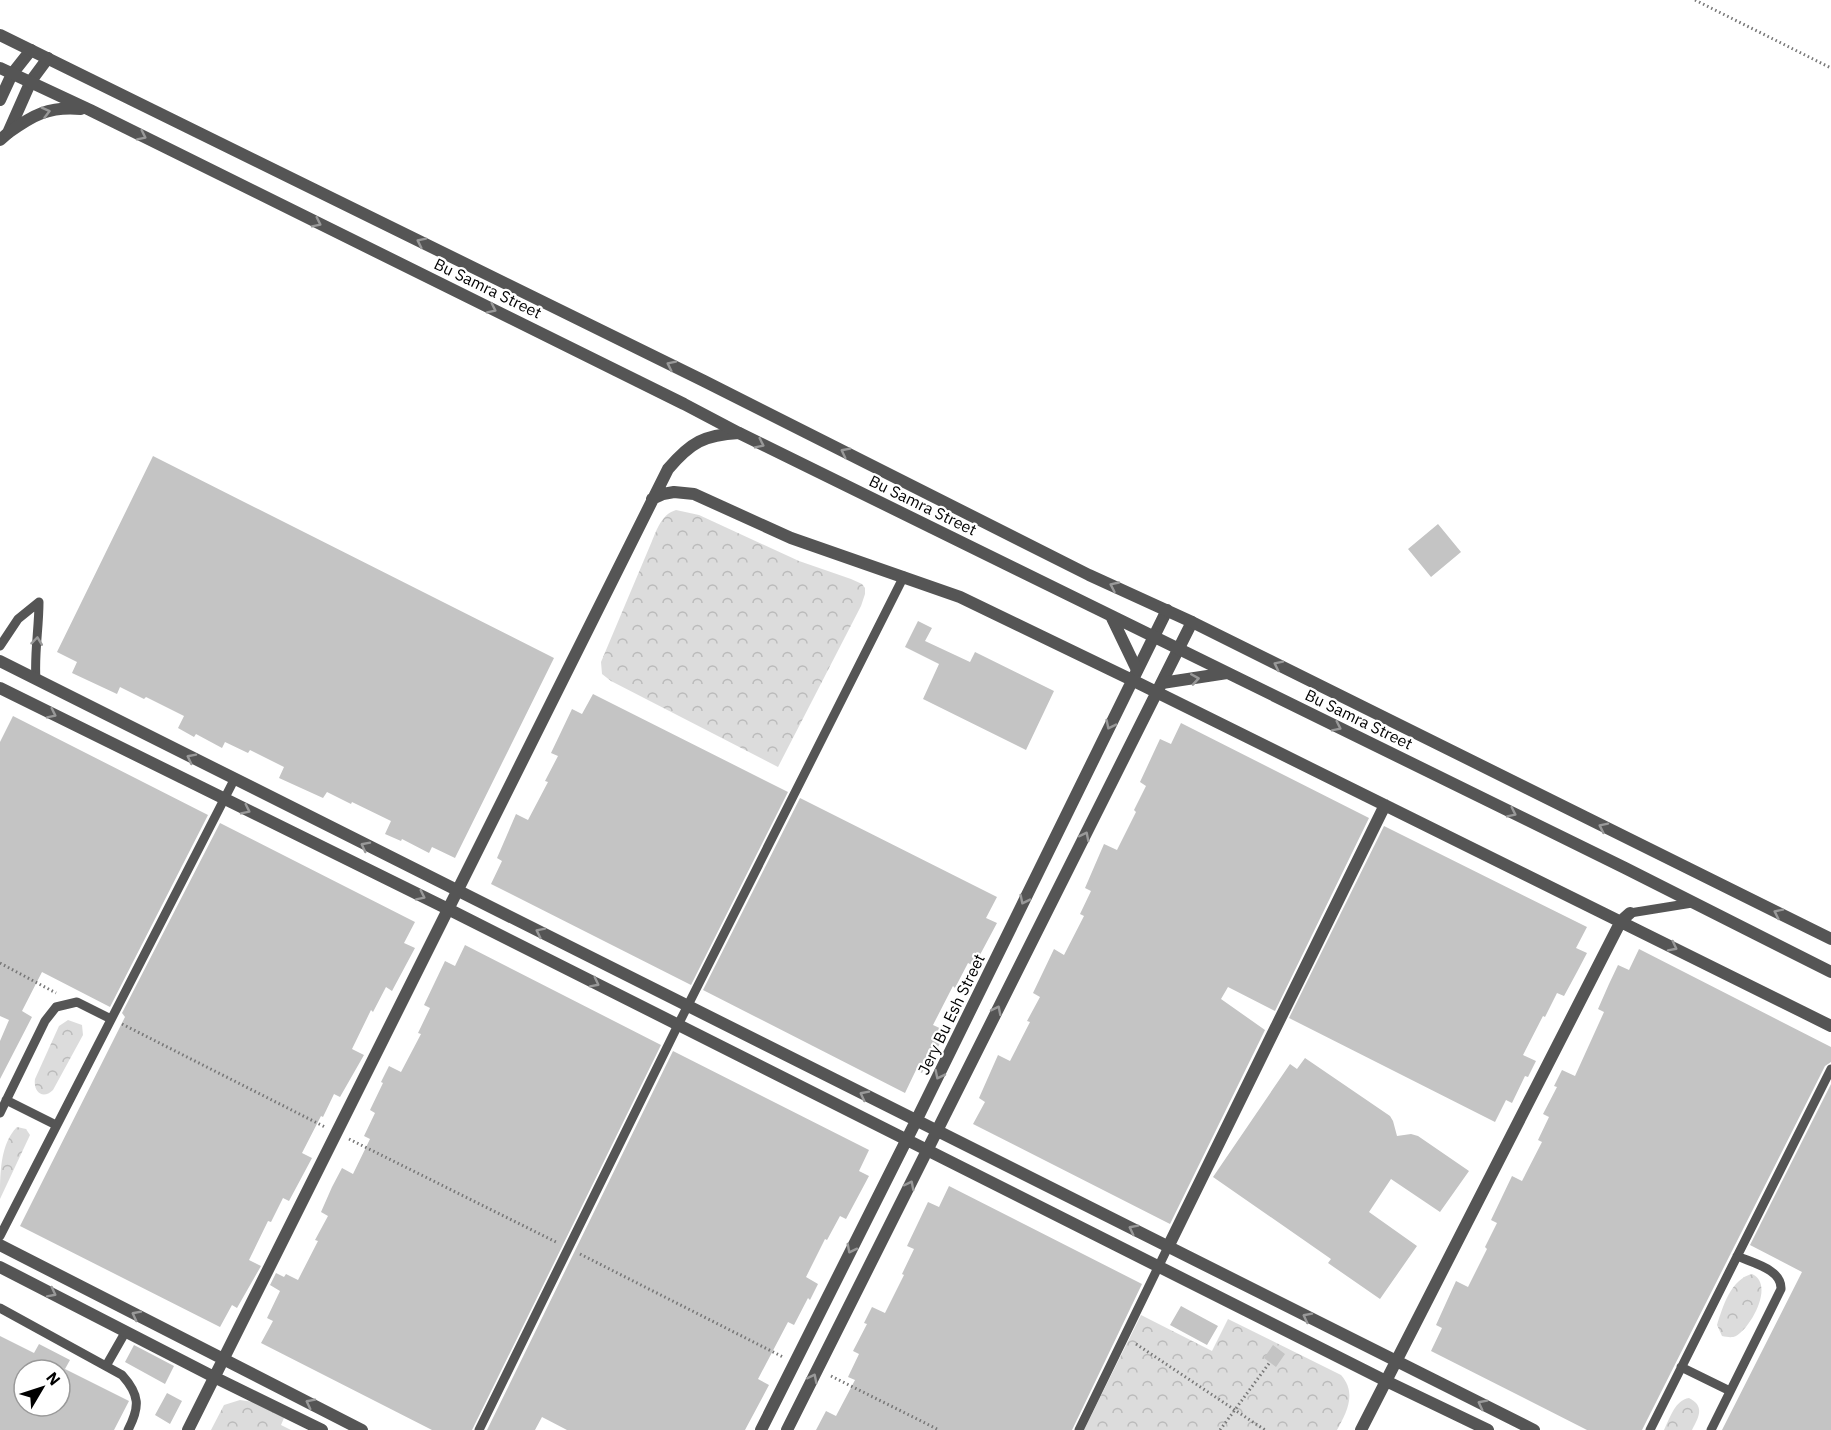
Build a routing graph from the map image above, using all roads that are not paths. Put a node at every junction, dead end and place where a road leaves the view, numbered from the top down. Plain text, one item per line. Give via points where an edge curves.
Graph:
1 (0, 35) edge
2 (31, 50) junction
3 (48, 58) junction
4 (0, 68) edge
5 (12, 74) junction
6 (31, 81) junction
7 (0, 100) edge
8 (90, 110) junction
9 (4, 136) edge
10 (739, 433) junction
11 (652, 499) junction
12 (904, 576) junction
13 (1167, 610) junction
14 (1111, 616) junction
15 (1192, 622) junction
16 (1155, 637) junction
17 (0, 646) edge
18 (1178, 649) junction
19 (0, 661) edge
20 (1228, 673) junction
21 (1134, 675) junction
22 (36, 680) junction
23 (0, 688) edge
24 (1160, 688) junction
25 (234, 780) junction
26 (225, 800) junction
27 (1384, 805) junction
28 (457, 891) junction
29 (1692, 903) junction
30 (448, 909) junction
31 (1625, 917) junction
32 (1831, 939) edge
33 (1831, 972) edge
34 (688, 1006) junction
35 (111, 1019) junction
36 (678, 1025) junction
37 (1831, 1026) edge
38 (1831, 1069) edge
39 (6, 1100) junction
40 (0, 1113) edge
41 (916, 1121) junction
42 (56, 1125) junction
43 (936, 1131) junction
44 (906, 1139) junction
45 (927, 1149) junction
46 (0, 1236) edge
47 (0, 1245) edge
48 (1168, 1247) junction
49 (1737, 1256) junction
50 (1159, 1266) junction
51 (0, 1267) edge
52 (0, 1308) edge
53 (126, 1331) junction
54 (224, 1359) junction
55 (1395, 1360) junction
56 (106, 1366) junction
57 (1681, 1367) junction
58 (214, 1377) junction
59 (1386, 1381) junction
60 (1730, 1391) junction
61 (128, 1430) edge
62 (188, 1430) edge
63 (322, 1430) edge
64 (362, 1430) edge
65 (479, 1430) edge
66 (761, 1430) edge
67 (787, 1430) edge
68 (1079, 1430) edge
69 (1361, 1430) edge
70 (1488, 1430) edge
71 (1534, 1430) edge
72 (1650, 1430) edge
73 (1711, 1430) edge

1 - 2 street, Bu Samra Street
2 - 3 street, Bu Samra Street
2 - 5 street
3 - 6 street
13 -> 3 street, Bu Samra Street
4 - 5 street, Bu Samra Street
5 - 6 street, Bu Samra Street
5 - 7 street
6 - 8 street, Bu Samra Street
6 - 9 street
9 -> 8 street via 44,111 65,107
8 -> 10 street, Bu Samra Street
10 - 11 street via 718,434 686,449 668,469
10 -> 14 street, Bu Samra Street
11 - 12 street via 674,492 694,494 791,538
11 - 28 street
12 - 21 street
12 - 34 lane
13 - 15 street, Bu Samra Street
13 - 16 street, Jery Bu Esh Street
14 - 16 street, Bu Samra Street
14 - 21 street
15 - 18 street
32 -> 15 street, Bu Samra Street
16 - 18 street, Bu Samra Street
16 - 21 street, Jery Bu Esh Street
22 -> 17 lane via 39,602 18,619
18 - 20 street, Bu Samra Street
18 - 24 street
19 - 22 street
24 -> 20 street
20 -> 29 street, Bu Samra Street
21 - 24 street
21 -> 41 street, Jery Bu Esh Street
25 -> 22 street
23 -> 26 street
24 - 27 street
43 -> 24 street
25 - 26 lane
28 -> 25 street
26 -> 30 street
26 - 35 lane
27 - 31 street
27 - 48 street
28 - 30 street
34 -> 28 street
29 - 31 lane
29 - 33 street, Bu Samra Street
30 -> 36 street
30 - 54 street
31 -> 37 street
31 - 55 street
34 - 36 lane
41 -> 34 street
35 - 39 lane via 77,1002 56,1007
35 - 42 lane
36 - 44 street
36 - 65 lane
38 - 49 lane
39 - 40 lane
39 - 42 lane
41 - 43 street
41 - 44 street, Jery Bu Esh Street
42 - 46 lane
43 - 45 street
48 -> 43 street
44 - 45 street
44 -> 66 street, Jery Bu Esh Street
45 - 50 street
67 -> 45 street
54 -> 47 street
48 - 50 lane
55 -> 48 street
49 - 57 lane
49 - 60 lane via 1777,1275 1781,1289
50 - 59 street
50 - 68 lane
51 -> 53 street
52 - 56 lane
53 - 56 lane
53 - 58 street
54 - 58 street
64 -> 54 street
55 - 59 street
71 -> 55 street
56 - 61 lane via 122,1375 135,1395 136,1415
57 - 60 lane
57 - 72 lane
58 - 62 street
58 - 63 street
59 - 69 street
59 - 70 street
60 - 73 lane

